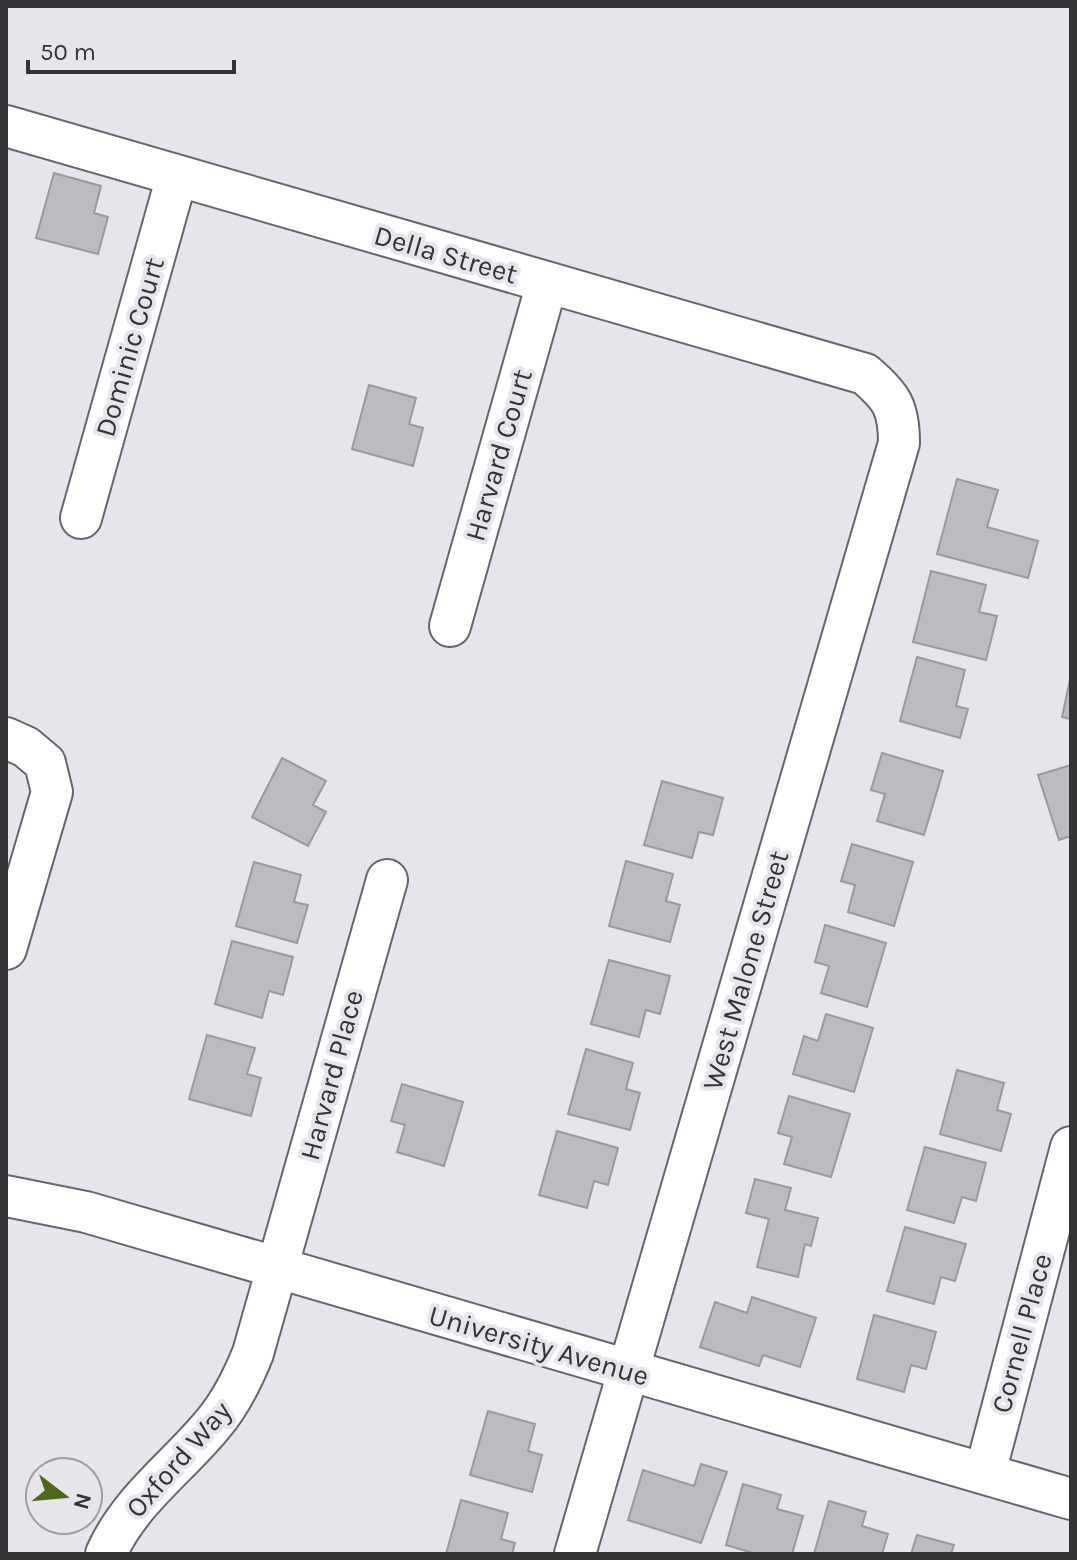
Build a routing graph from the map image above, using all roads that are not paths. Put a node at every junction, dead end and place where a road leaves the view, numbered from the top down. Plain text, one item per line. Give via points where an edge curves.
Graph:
1 (6, 126) edge
2 (177, 176) junction
3 (547, 283) junction
4 (882, 389) joint
5 (81, 518) dead end
6 (450, 626) dead end
7 (6, 738) edge
8 (387, 880) dead end
9 (6, 949) edge
10 (1071, 1147) edge
11 (6, 1196) edge
12 (278, 1271) junction
13 (626, 1370) junction
14 (985, 1473) junction
15 (1071, 1499) edge
16 (106, 1554) edge
17 (575, 1554) edge

1 - 2 street, Della Street
2 - 3 street, Della Street
2 - 5 street, Dominic Court
3 - 4 street, Della Street via 865,374
3 - 6 street, Harvard Court
4 - 13 street, West Malone Street via 899,414 899,443
7 - 9 street via 45,763 52,792
8 - 12 street, Harvard Place
10 - 14 street, Cornell Place
11 - 12 street, University Avenue via 86,1212
12 - 13 street, University Avenue
12 - 16 street, Oxford Way via 240,1385 214,1424 150,1488
13 - 14 street, University Avenue
13 - 17 street, West Malone Street
14 - 15 street, University Avenue

